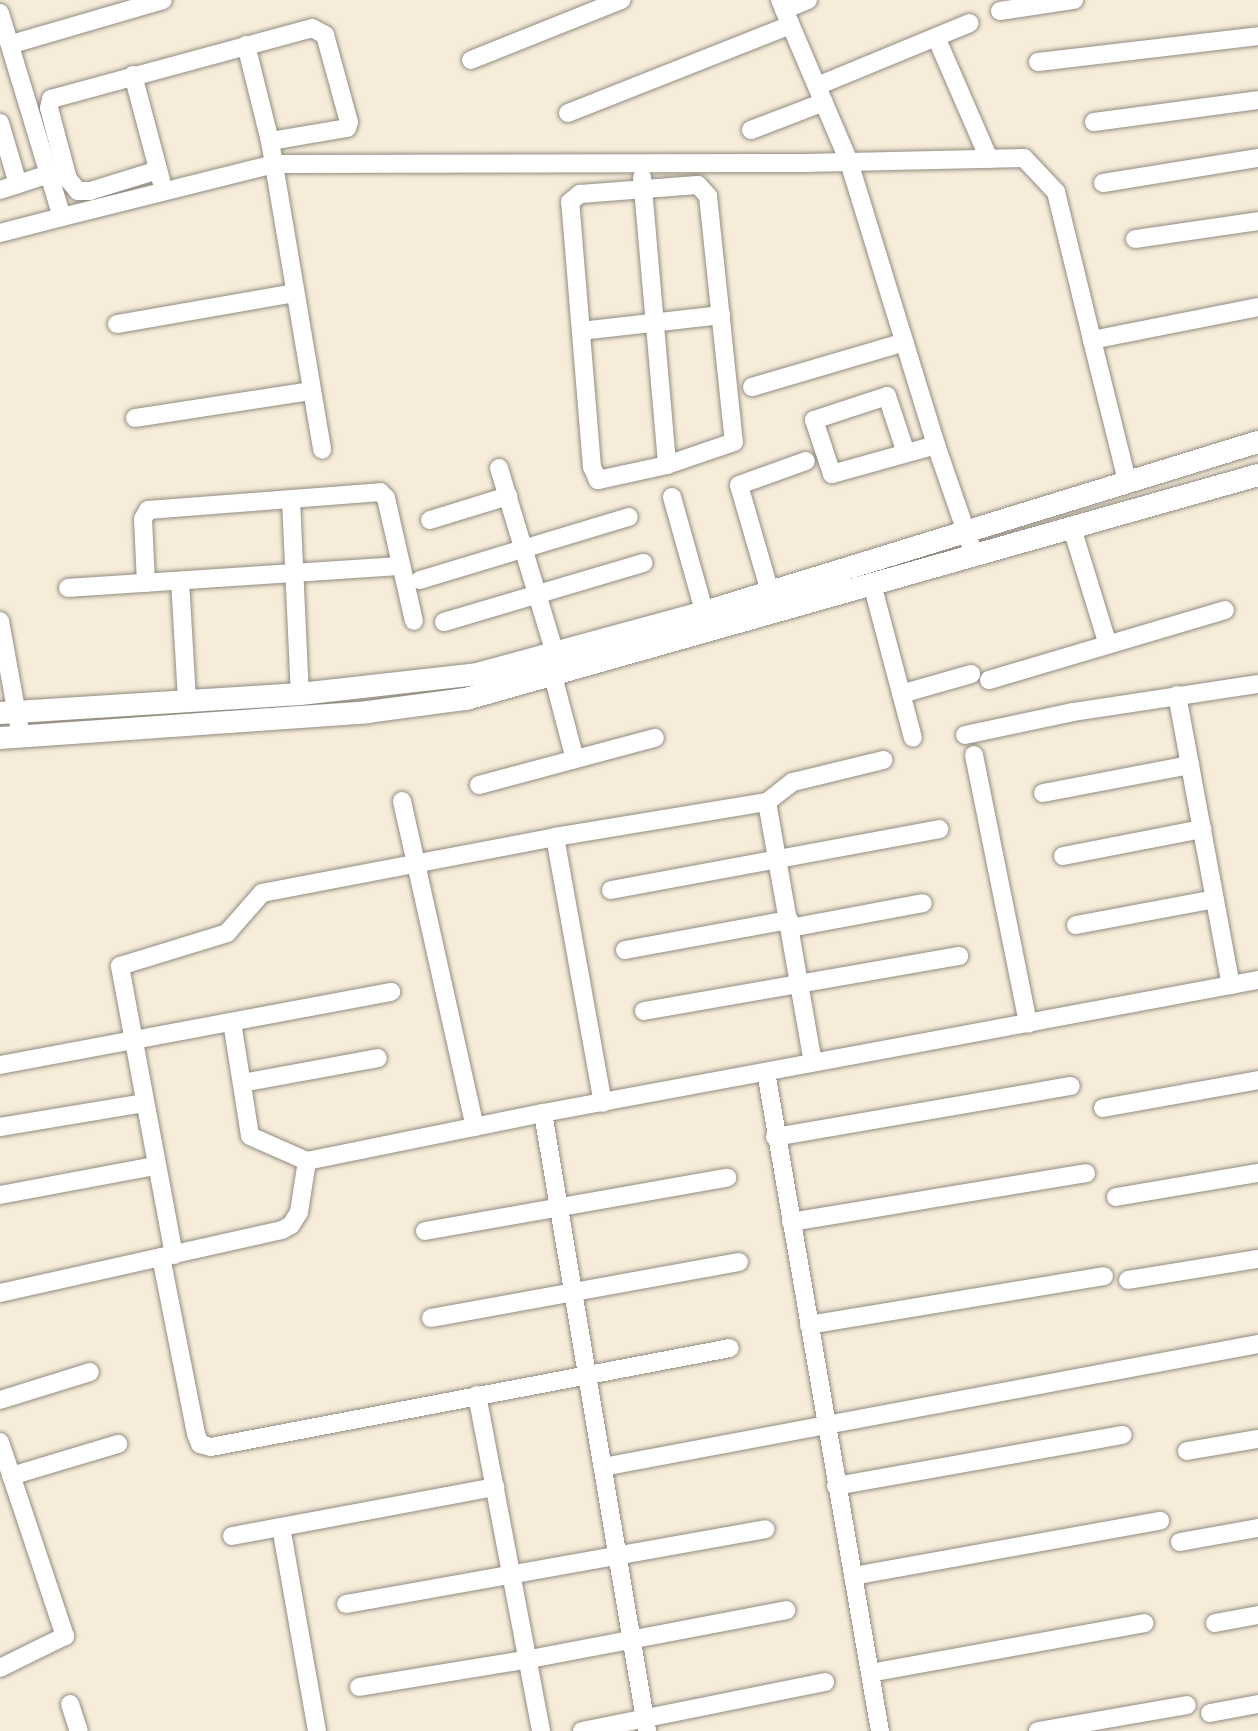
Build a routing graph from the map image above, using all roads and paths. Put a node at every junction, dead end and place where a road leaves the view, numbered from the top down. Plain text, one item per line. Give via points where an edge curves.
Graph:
1 (163, 0) edge
2 (621, 0) edge
3 (808, 0) edge
4 (1074, 0) edge
5 (138, 3) edge
6 (1000, 11) dead end
7 (785, 12) edge
8 (0, 13) edge
9 (970, 22) dead end
10 (1258, 36) edge
11 (936, 37) junction
12 (12, 44) junction
13 (246, 45) junction
14 (471, 60) dead end
15 (1038, 62) dead end
16 (133, 75) junction
17 (821, 94) junction
18 (1258, 100) edge
19 (568, 113) dead end
20 (1094, 122) dead end
21 (0, 123) edge
22 (751, 130) dead end
23 (270, 141) junction
24 (1258, 158) edge
25 (989, 159) junction
26 (849, 162) junction
27 (274, 164) junction
28 (642, 164) junction
29 (158, 170) junction
30 (49, 174) junction
31 (1103, 183) dead end
32 (18, 184) junction
33 (643, 188) junction
34 (0, 190) edge
35 (164, 192) junction
36 (62, 217) junction
37 (1258, 221) edge
38 (0, 233) edge
39 (1135, 239) dead end
40 (295, 293) junction
41 (1258, 307) edge
42 (721, 315) junction
43 (655, 323) junction
44 (117, 324) dead end
45 (581, 331) junction
46 (1092, 340) junction
47 (905, 342) junction
48 (752, 387) dead end
49 (311, 391) junction
50 (135, 418) dead end
51 (1258, 442) edge
52 (936, 445) junction
53 (322, 450) dead end
54 (906, 453) junction
55 (806, 461) dead end
56 (667, 465) junction
57 (499, 468) dead end
58 (1258, 475) edge
59 (1127, 480) junction
60 (508, 496) junction
61 (672, 496) dead end
62 (291, 499) junction
63 (629, 517) dead end
64 (430, 520) dead end
65 (1072, 528) junction
66 (967, 530) junction
67 (524, 549) junction
68 (974, 555) junction
69 (643, 563) dead end
70 (401, 566) junction
71 (295, 574) junction
72 (420, 580) dead end
73 (180, 581) junction
74 (146, 583) junction
75 (872, 584) junction
76 (68, 588) dead end
77 (770, 592) junction
78 (538, 595) junction
79 (1225, 610) dead end
80 (0, 621) edge
81 (414, 621) dead end
82 (444, 622) dead end
83 (707, 622) junction
84 (1108, 645) junction
85 (555, 653) junction
86 (971, 674) dead end
87 (554, 676) junction
88 (989, 680) dead end
89 (1258, 684) edge
90 (300, 694) junction
91 (901, 694) junction
92 (1177, 695) junction
93 (187, 700) junction
94 (9, 712) edge
95 (965, 735) dead end
96 (11, 737) edge
97 (655, 738) dead end
98 (913, 738) dead end
99 (974, 755) dead end
100 (575, 759) junction
101 (883, 760) dead end
102 (1190, 765) junction
103 (479, 784) dead end
104 (1043, 793) dead end
105 (402, 801) dead end
106 (767, 802) junction
107 (939, 829) dead end
108 (1202, 829) junction
109 (555, 837) junction
110 (1063, 856) dead end
111 (778, 860) junction
112 (416, 866) junction
113 (610, 890) dead end
114 (1215, 899) junction
115 (923, 903) dead end
116 (789, 924) junction
117 (1076, 925) dead end
118 (625, 950) dead end
119 (959, 956) dead end
120 (1258, 980) edge
121 (1231, 984) junction
122 (801, 985) junction
123 (391, 993) dead end
124 (644, 1011) dead end
125 (232, 1022) junction
126 (1028, 1024) junction
127 (133, 1041) junction
128 (378, 1058) dead end
129 (813, 1062) junction
130 (0, 1065) edge
131 (766, 1072) junction
132 (1258, 1080) edge
133 (242, 1083) junction
134 (1071, 1086) dead end
135 (144, 1103) junction
136 (603, 1103) junction
137 (1103, 1108) dead end
138 (543, 1113) junction
139 (0, 1127) edge
140 (475, 1127) junction
141 (775, 1137) junction
142 (308, 1161) junction
143 (155, 1166) junction
144 (1086, 1173) dead end
145 (1258, 1173) edge
146 (728, 1178) dead end
147 (0, 1195) edge
148 (1116, 1197) dead end
149 (558, 1207) junction
150 (791, 1222) junction
151 (425, 1231) dead end
152 (167, 1256) junction
153 (1258, 1259) edge
154 (738, 1262) dead end
155 (1104, 1276) dead end
156 (1128, 1280) dead end
157 (573, 1292) junction
158 (0, 1293) edge
159 (431, 1318) dead end
160 (808, 1325) junction
161 (1258, 1344) edge
162 (730, 1348) dead end
163 (90, 1372) dead end
164 (586, 1376) junction
165 (477, 1395) junction
166 (0, 1400) edge
167 (824, 1424) junction
168 (1122, 1435) dead end
169 (1258, 1438) edge
170 (0, 1443) edge
171 (118, 1444) dead end
172 (1187, 1451) dead end
173 (603, 1467) junction
174 (11, 1476) junction
175 (836, 1486) junction
176 (495, 1487) junction
177 (1160, 1521) dead end
178 (281, 1527) junction
179 (765, 1528) dead end
180 (1258, 1528) edge
181 (232, 1536) dead end
182 (1180, 1542) dead end
183 (618, 1556) junction
184 (513, 1575) junction
185 (853, 1576) junction
186 (346, 1604) dead end
187 (786, 1610) dead end
188 (1258, 1615) edge
189 (1144, 1623) dead end
190 (1215, 1623) dead end
191 (632, 1640) junction
192 (530, 1659) junction
193 (0, 1668) edge
194 (870, 1673) junction
195 (825, 1682) dead end
196 (358, 1687) dead end
197 (70, 1704) dead end
198 (1258, 1704) edge
199 (1187, 1705) dead end
200 (1210, 1713) dead end
201 (646, 1724) edge
202 (80, 1731) edge
203 (317, 1731) edge
204 (541, 1731) edge
205 (582, 1731) edge
206 (880, 1731) edge
207 (1038, 1731) edge

1 - 5 street
2 - 14 street
3 - 7 street
4 - 6 street
5 - 12 street
7 - 17 street
7 - 19 street
8 - 12 street
9 - 11 street
10 - 15 street
11 - 17 street
11 - 25 street
12 - 30 street
13 - 16 street
13 - 23 street
13 - 23 street via 319,29 325,35 349,122 343,129
16 - 29 street
16 - 29 street via 58,95 51,99 49,108 68,179 78,191 90,191
17 - 22 street
17 - 26 street
18 - 20 street
21 - 32 street
23 - 27 street
24 - 31 street
25 - 26 street
25 - 46 street via 1024,158 1056,192
26 - 28 street
26 - 47 street
27 - 28 street
27 - 35 street
27 - 40 street
28 - 33 street
29 - 35 street
30 - 32 street
30 - 36 street
32 - 34 street
33 - 42 street via 698,185 705,190
33 - 43 street
33 - 45 street via 575,195 570,202
35 - 36 street
36 - 38 street
37 - 39 street
40 - 44 street
40 - 49 street
41 - 46 street
42 - 43 street
42 - 56 street via 734,442
43 - 45 street
43 - 56 street
45 - 56 street via 594,476 604,482
46 - 59 street
47 - 48 street
47 - 52 street
49 - 50 street
49 - 53 street
51 - 59 street
52 - 54 street
52 - 66 street
54 - 54 street via 887,396 814,420 832,474
55 - 77 street via 739,485
57 - 60 street
58 - 65 street
59 - 66 street
60 - 64 street
60 - 67 street
61 - 83 street
62 - 70 street via 383,494
62 - 71 street
62 - 74 street via 148,510 142,519
63 - 67 street
65 - 68 street
65 - 84 street
66 - 68 street
66 - 77 street
67 - 72 street
67 - 78 street
68 - 75 street
69 - 78 street
70 - 71 street
70 - 81 street
71 - 73 street
71 - 90 street
73 - 74 street
73 - 93 street
74 - 76 street
75 - 83 street
75 - 91 street
77 - 83 street
78 - 82 street
78 - 85 street
79 - 84 street
80 - 94 street
83 - 85 street
83 - 87 street
84 - 88 street
85 - 90 street via 427,683
86 - 91 street
87 - 96 street via 465,699 368,712
87 - 100 street
89 - 92 street
90 - 93 street
91 - 98 street
92 - 95 street
92 - 102 street
93 - 94 street
94 - 96 street
97 - 100 street
99 - 126 street
100 - 103 street
101 - 106 street via 793,782
102 - 104 street
102 - 108 street
105 - 112 street
106 - 109 street
106 - 111 street
107 - 111 street
108 - 110 street
108 - 114 street
109 - 112 street
109 - 136 street
111 - 113 street
111 - 116 street
112 - 127 street via 262,893 227,933 120,966
112 - 140 street
114 - 117 street
114 - 121 street
115 - 116 street
116 - 118 street
116 - 122 street
119 - 122 street
120 - 121 street
121 - 126 street
122 - 124 street
122 - 129 street
123 - 125 street
125 - 127 street
125 - 133 street
126 - 129 street
127 - 130 street
127 - 135 street
128 - 133 street
129 - 131 street
131 - 136 street
131 - 141 street
132 - 137 street
133 - 142 street via 250,1136
134 - 141 street
135 - 139 street
135 - 143 street
136 - 138 street
138 - 140 street
138 - 149 street
140 - 142 street
141 - 150 street
142 - 152 street via 299,1212 291,1225
143 - 147 street
143 - 152 street
144 - 150 street
145 - 148 street
146 - 149 street
149 - 151 street
149 - 157 street
150 - 160 street
152 - 158 street
152 - 165 street via 200,1444 221,1445
153 - 156 street
154 - 157 street
155 - 160 street
157 - 159 street
157 - 164 street
160 - 167 street
161 - 167 street
162 - 164 street
163 - 166 street
164 - 165 street
164 - 173 street
165 - 176 street
167 - 173 street
167 - 175 street
168 - 175 street
169 - 172 street
170 - 174 street
171 - 174 street
173 - 183 street
174 - 193 street via 65,1636
175 - 185 street
176 - 178 street
176 - 184 street
177 - 185 street
178 - 181 street
178 - 203 street
179 - 183 street
180 - 182 street
183 - 184 street
183 - 191 street
184 - 186 street
184 - 192 street
185 - 194 street
187 - 191 street
188 - 190 street
189 - 194 street
191 - 192 street
191 - 201 street
192 - 196 street
192 - 204 street
194 - 206 street
195 - 201 street
197 - 202 street
198 - 200 street
199 - 207 street
201 - 205 street

